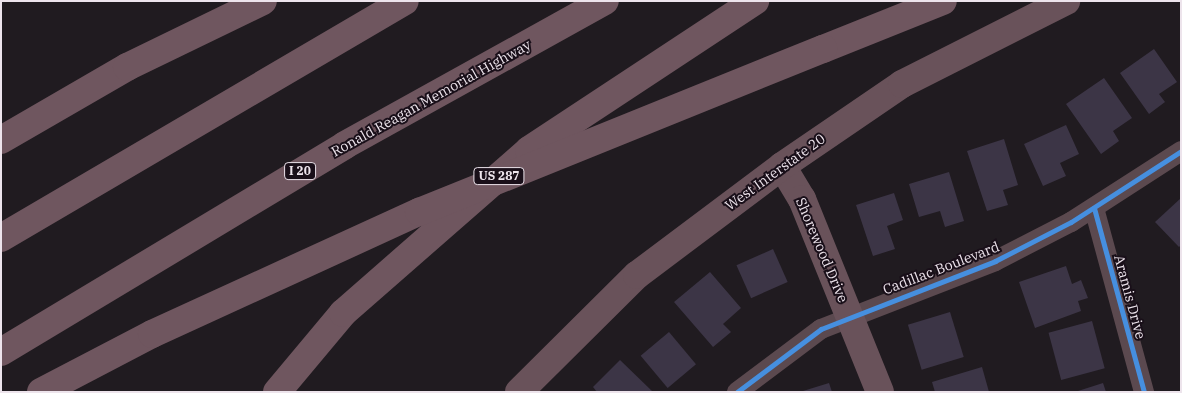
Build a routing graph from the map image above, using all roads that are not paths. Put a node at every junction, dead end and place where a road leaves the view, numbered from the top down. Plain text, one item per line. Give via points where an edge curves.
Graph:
1 (263, 1) edge
2 (405, 1) edge
3 (605, 1) edge
4 (756, 1) edge
5 (943, 1) edge
6 (1066, 1) edge
7 (1, 140) edge
8 (1181, 151) edge
9 (782, 166) junction
10 (1094, 208) junction
11 (1, 238) edge
12 (850, 316) junction
13 (1, 352) edge
14 (42, 392) edge
15 (277, 392) edge
16 (519, 392) edge
17 (737, 392) edge
18 (880, 392) edge
19 (1144, 392) edge

1 - 7 highway via 127,67
2 - 11 highway
3 - 13 highway, Ronald Reagan Memorial Highway / I 20 via 345,145
4 - 15 highway, US 287 via 530,150 343,313
5 - 14 highway, bridge via 419,212 152,334
6 - 9 main road, West Interstate 20 via 902,84
8 - 10 street, Cadillac Boulevard
9 - 12 main road, Shorewood Drive via 802,200
9 - 16 main road, West Interstate 20 via 637,275
10 - 12 street, Cadillac Boulevard via 995,261
10 - 19 street, Aramis Drive
12 - 17 street, Cadillac Boulevard via 798,342
12 - 18 main road, Shorewood Drive

